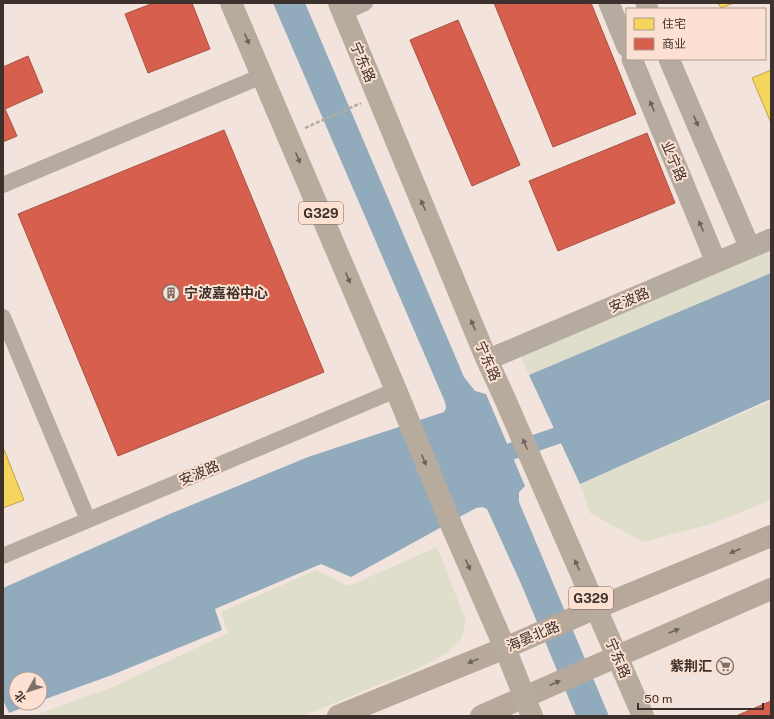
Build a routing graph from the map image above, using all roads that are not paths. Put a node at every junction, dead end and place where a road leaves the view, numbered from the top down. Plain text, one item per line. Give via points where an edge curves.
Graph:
1 (232, 3) edge
2 (366, 3) edge
3 (609, 3) edge
4 (341, 8) edge
5 (626, 45) edge
6 (632, 60) edge
7 (669, 60) edge
8 (262, 76) junction
9 (3, 185) edge
10 (771, 239) edge
11 (750, 248) junction
12 (716, 262) junction
13 (3, 317) edge
14 (487, 360) junction
15 (396, 390) junction
16 (88, 520) junction
17 (771, 536) edge
18 (3, 556) edge
19 (771, 589) edge
20 (596, 608) junction
21 (505, 648) junction
22 (617, 656) junction
23 (528, 706) edge
24 (338, 716) edge
25 (481, 716) edge
26 (642, 716) edge

1 -> 8 main road, G329
2 - 4 street
3 - 5 street
14 -> 4 main road, 宁东路 / G329
12 -> 6 street, 业宁路
7 -> 11 street
8 - 9 street
8 -> 15 main road, G329
10 - 11 street, 安波路
11 - 12 street, 安波路
12 - 14 street, 安波路
13 - 16 street
20 -> 14 main road, 宁东路 / G329
15 - 16 street, 安波路
15 -> 21 main road, G329
16 - 18 street, 安波路
17 -> 20 main road, 海晏北路
22 -> 19 main road
20 - 21 main road, 海晏北路
20 - 22 main road, 宁东路 / G329
21 - 23 main road, G329
21 -> 24 main road, 海晏北路
23 -> 22 main road
22 - 26 main road, 宁东路 / G329
23 - 25 main road

